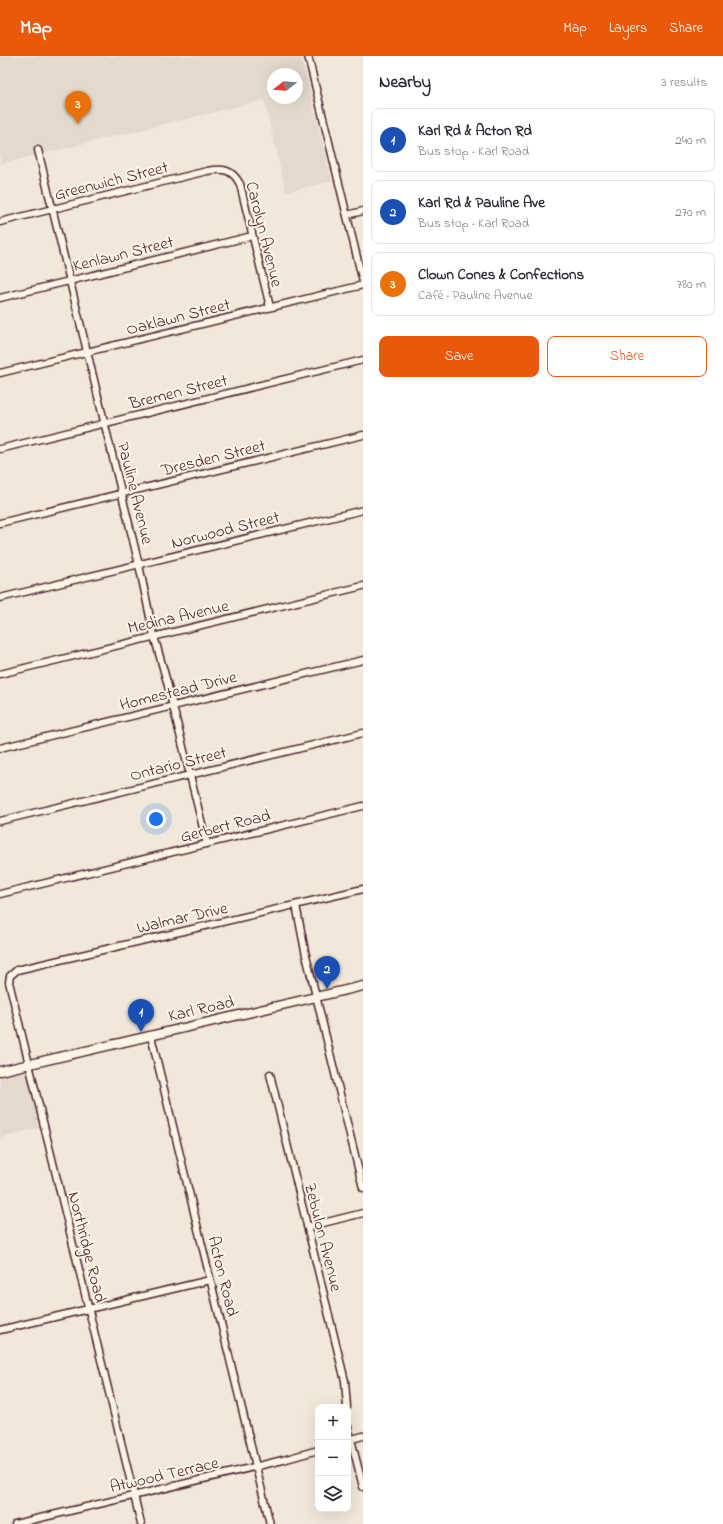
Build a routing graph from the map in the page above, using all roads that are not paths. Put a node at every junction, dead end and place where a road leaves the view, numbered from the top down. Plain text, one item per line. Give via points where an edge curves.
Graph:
1 (308, 56) edge
2 (38, 150) dead end
3 (229, 171) joint
4 (52, 209) junction
5 (363, 211) edge
6 (347, 215) junction
7 (0, 222) edge
8 (252, 236) junction
9 (69, 281) junction
10 (363, 284) edge
11 (0, 298) edge
12 (270, 307) junction
13 (87, 352) junction
14 (363, 360) edge
15 (0, 373) edge
16 (104, 423) junction
17 (363, 435) edge
18 (0, 448) edge
19 (121, 493) junction
20 (363, 510) edge
21 (0, 523) edge
22 (139, 564) junction
23 (363, 586) edge
24 (0, 598) edge
25 (154, 636) junction
26 (363, 660) edge
27 (0, 674) edge
28 (173, 706) junction
29 (363, 733) edge
30 (0, 748) edge
31 (190, 775) junction
32 (363, 806) edge
33 (0, 821) edge
34 (207, 844) junction
35 (363, 889) edge
36 (0, 894) edge
37 (296, 905) junction
38 (10, 976) joint
39 (363, 986) edge
40 (317, 997) junction
41 (151, 1036) junction
42 (28, 1064) junction
43 (0, 1071) edge
44 (270, 1074) dead end
45 (363, 1188) edge
46 (363, 1213) edge
47 (307, 1227) junction
48 (210, 1280) junction
49 (88, 1309) junction
50 (0, 1330) edge
51 (347, 1404) edge
52 (363, 1436) edge
53 (351, 1439) edge
54 (351, 1447) edge
55 (315, 1451) edge
56 (256, 1466) junction
57 (363, 1487) edge
58 (134, 1495) junction
59 (15, 1524) edge
60 (141, 1524) edge
61 (270, 1524) edge

1 - 6 street
2 - 4 street, Pauline Avenue
3 - 4 street, Greenwich Street via 207,171
3 - 8 street, Carolyn Avenue via 236,176 240,184
4 - 7 street, Greenwich Street
4 - 9 street, Pauline Avenue
5 - 6 street
6 - 10 street
8 - 9 street, Kenlawn Street
8 - 12 street, Carolyn Avenue
9 - 11 street, Kenlawn Street
9 - 13 street, Pauline Avenue
10 - 12 street, Oaklawn Street
12 - 13 street, Oaklawn Street
13 - 15 street, Oaklawn Street
13 - 16 street, Pauline Avenue
14 - 16 street, Bremen Street
16 - 18 street, Bremen Street
16 - 19 street, Pauline Avenue
17 - 19 street, Dresden Street
19 - 21 street, Dresden Street
19 - 22 street, Pauline Avenue
20 - 22 street, Norwood Street
22 - 24 street, Norwood Street
22 - 25 street, Pauline Avenue
23 - 25 street, Medina Avenue
25 - 27 street, Medina Avenue
25 - 28 street, Pauline Avenue
26 - 28 street, Homestead Drive
28 - 30 street, Homestead Drive
28 - 31 street, Pauline Avenue
29 - 31 street, Ontario Street
31 - 33 street, Ontario Street
31 - 34 street, Pauline Avenue
32 - 34 street, Gerbert Road
34 - 36 street, Gerbert Road
35 - 37 street, Walmar Drive
37 - 38 street, Walmar Drive via 17,970
37 - 40 street via 300,932
38 - 42 street, Northridge Road via 9,982
39 - 40 main road, Karl Road
40 - 41 main road, Karl Road
40 - 45 street
41 - 42 main road, Karl Road
41 - 48 street, Acton Road
42 - 43 main road, Karl Road
42 - 49 street, Northridge Road
44 - 47 street, Zebulon Avenue
46 - 47 street
47 - 51 street, Zebulon Avenue via 347,1389
48 - 49 street
48 - 56 street, Acton Road
49 - 50 street
49 - 58 street, Northridge Road
52 - 53 street
54 - 57 street
55 - 56 street, Atwood Terrace
56 - 58 street, Atwood Terrace
56 - 61 street, Acton Road
58 - 59 street, Atwood Terrace
58 - 60 street, Northridge Road

